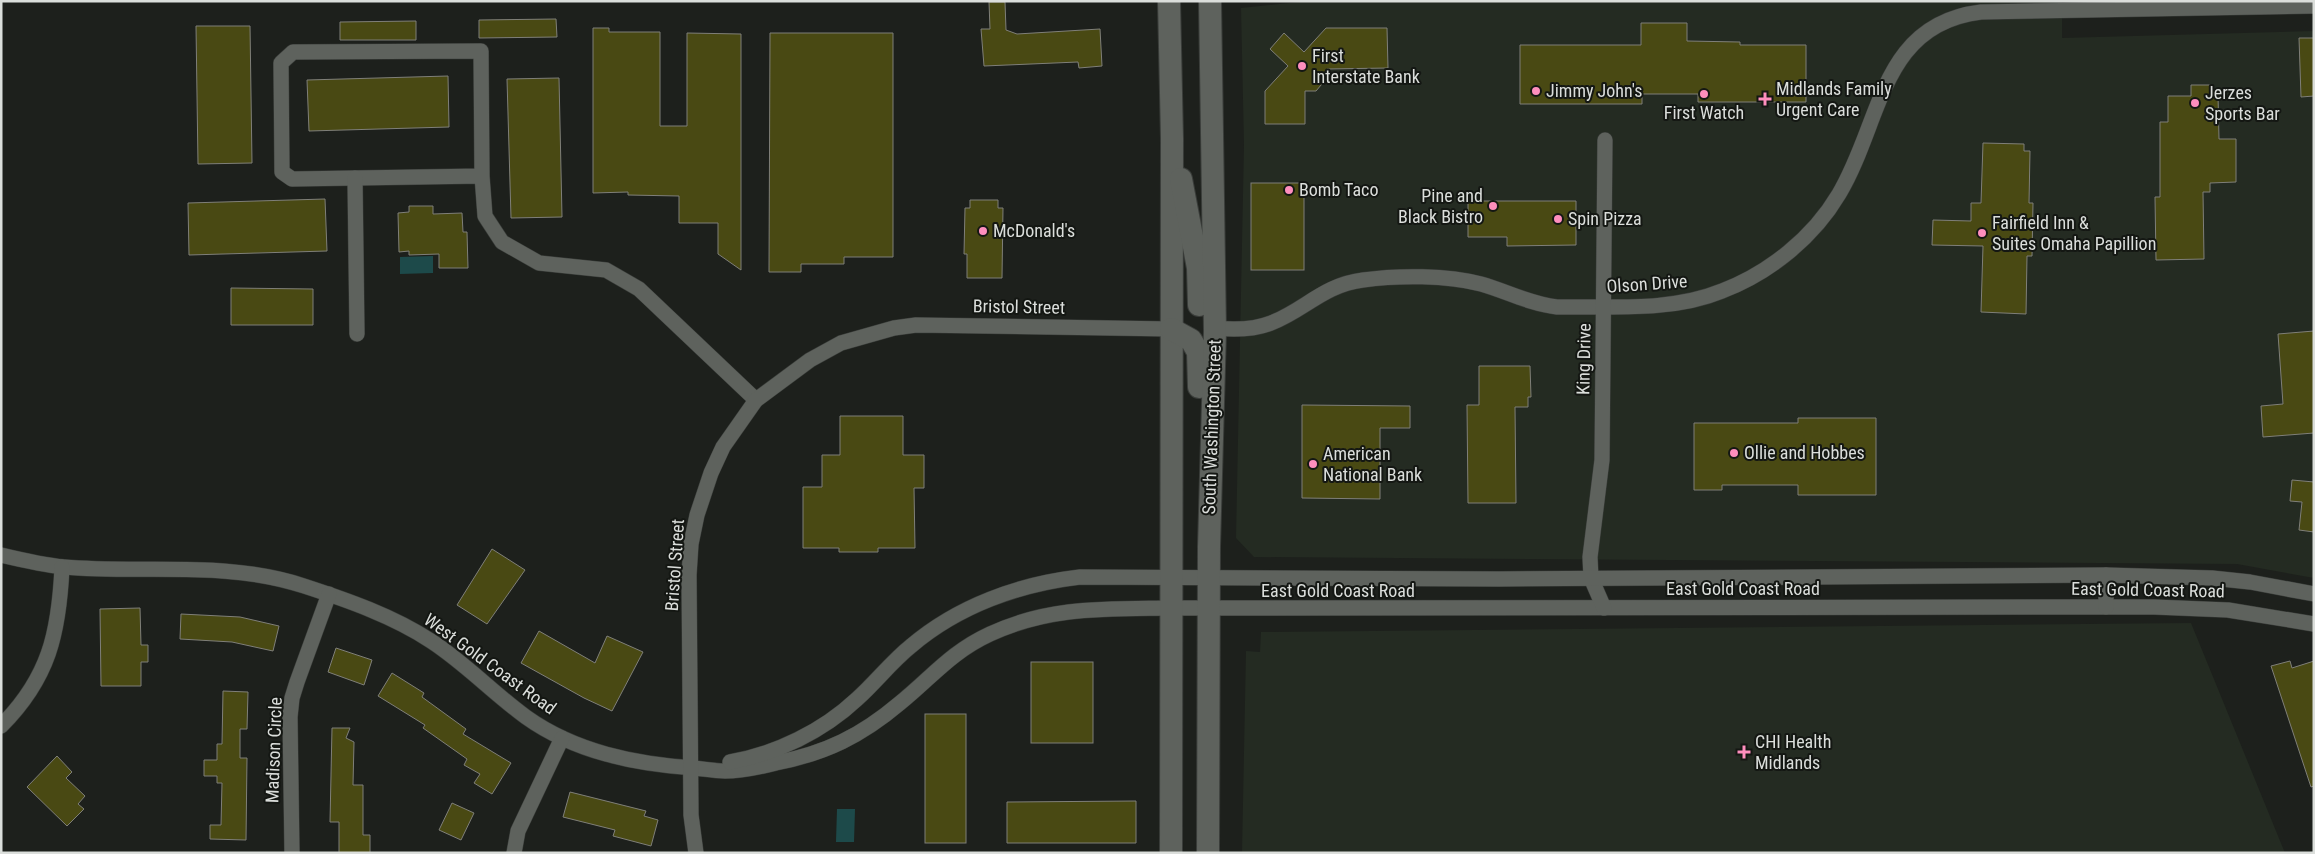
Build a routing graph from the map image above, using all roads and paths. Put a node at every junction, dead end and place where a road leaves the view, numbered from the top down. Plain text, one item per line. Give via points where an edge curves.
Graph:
1 (1169, 1) edge
2 (1210, 1) edge
3 (2314, 6) edge
4 (1172, 139) junction
5 (1605, 140) dead end
6 (482, 176) junction
7 (355, 178) junction
8 (1604, 306) junction
9 (1215, 328) junction
10 (1171, 329) junction
11 (357, 334) dead end
12 (756, 400) junction
13 (1210, 490) junction
14 (1, 555) edge
15 (62, 567) junction
16 (2106, 576) junction
17 (1171, 577) junction
18 (1209, 577) junction
19 (1591, 578) junction
20 (329, 594) junction
21 (2314, 594) edge
22 (2106, 607) junction
23 (1171, 608) junction
24 (1580, 608) junction
25 (1604, 608) junction
26 (1209, 609) junction
27 (2314, 624) edge
28 (1, 726) edge
29 (562, 738) junction
30 (691, 768) junction
31 (292, 853) edge
32 (514, 853) edge
33 (696, 853) edge
34 (1171, 853) edge
35 (1208, 853) edge

1 - 4 main road
2 - 9 main road, South Washington Street
3 - 8 street, Olson Drive via 1981,12 1940,23 1912,42 1899,60 1850,174 1826,214 1770,267 1720,292 1691,300 1662,305
4 - 9 main road via 1198,268 1199,312 1204,323
4 - 10 main road
5 - 8 street, King Drive
6 - 7 street
6 - 7 street via 481,51 293,52 281,63 282,172 292,179
6 - 12 street via 485,216 502,242 539,263 606,270 639,289
7 - 11 street
8 - 9 street, Olson Drive via 1542,305 1482,284 1460,280 1364,280 1323,292 1272,322 1243,329
8 - 19 street, King Drive via 1602,460 1591,547
9 - 13 main road, South Washington Street
10 - 12 street, Bristol Street via 942,325 894,328 842,343 810,360
10 - 13 main road via 1191,340 1198,352 1200,472
10 - 17 main road
12 - 30 street, Bristol Street via 723,447 711,473 691,544
13 - 18 main road, South Washington Street
14 - 15 street, West Gold Coast Road
15 - 20 street, West Gold Coast Road via 212,569 270,577
15 - 28 street via 59,607 48,658 36,684
16 - 19 street, East Gold Coast Road
16 - 21 street, East Gold Coast Road via 2212,578
16 - 22 street
17 - 18 street, East Gold Coast Road
17 - 23 main road
17 - 30 street, West Gold Coast Road via 1080,577 1035,583 1006,593 938,625 911,646 858,699 804,736 767,753
18 - 19 street, East Gold Coast Road
18 - 26 main road, South Washington Street
19 - 24 street, King Drive
19 - 25 street, King Drive
20 - 29 street, West Gold Coast Road via 381,615 432,642 527,717
20 - 31 street, Madison Circle via 292,698
22 - 25 street, East Gold Coast Road
22 - 27 street, East Gold Coast Road via 2228,610
23 - 26 street, East Gold Coast Road
23 - 30 street, West Gold Coast Road via 1070,611 1016,623 946,660 901,702 852,738 825,750 774,764 726,771
23 - 34 main road
24 - 25 street, East Gold Coast Road
24 - 26 street, East Gold Coast Road
26 - 35 main road, South Washington Street
29 - 30 street, West Gold Coast Road via 639,763
29 - 32 street via 518,831
30 - 33 street, Bristol Street via 692,833

